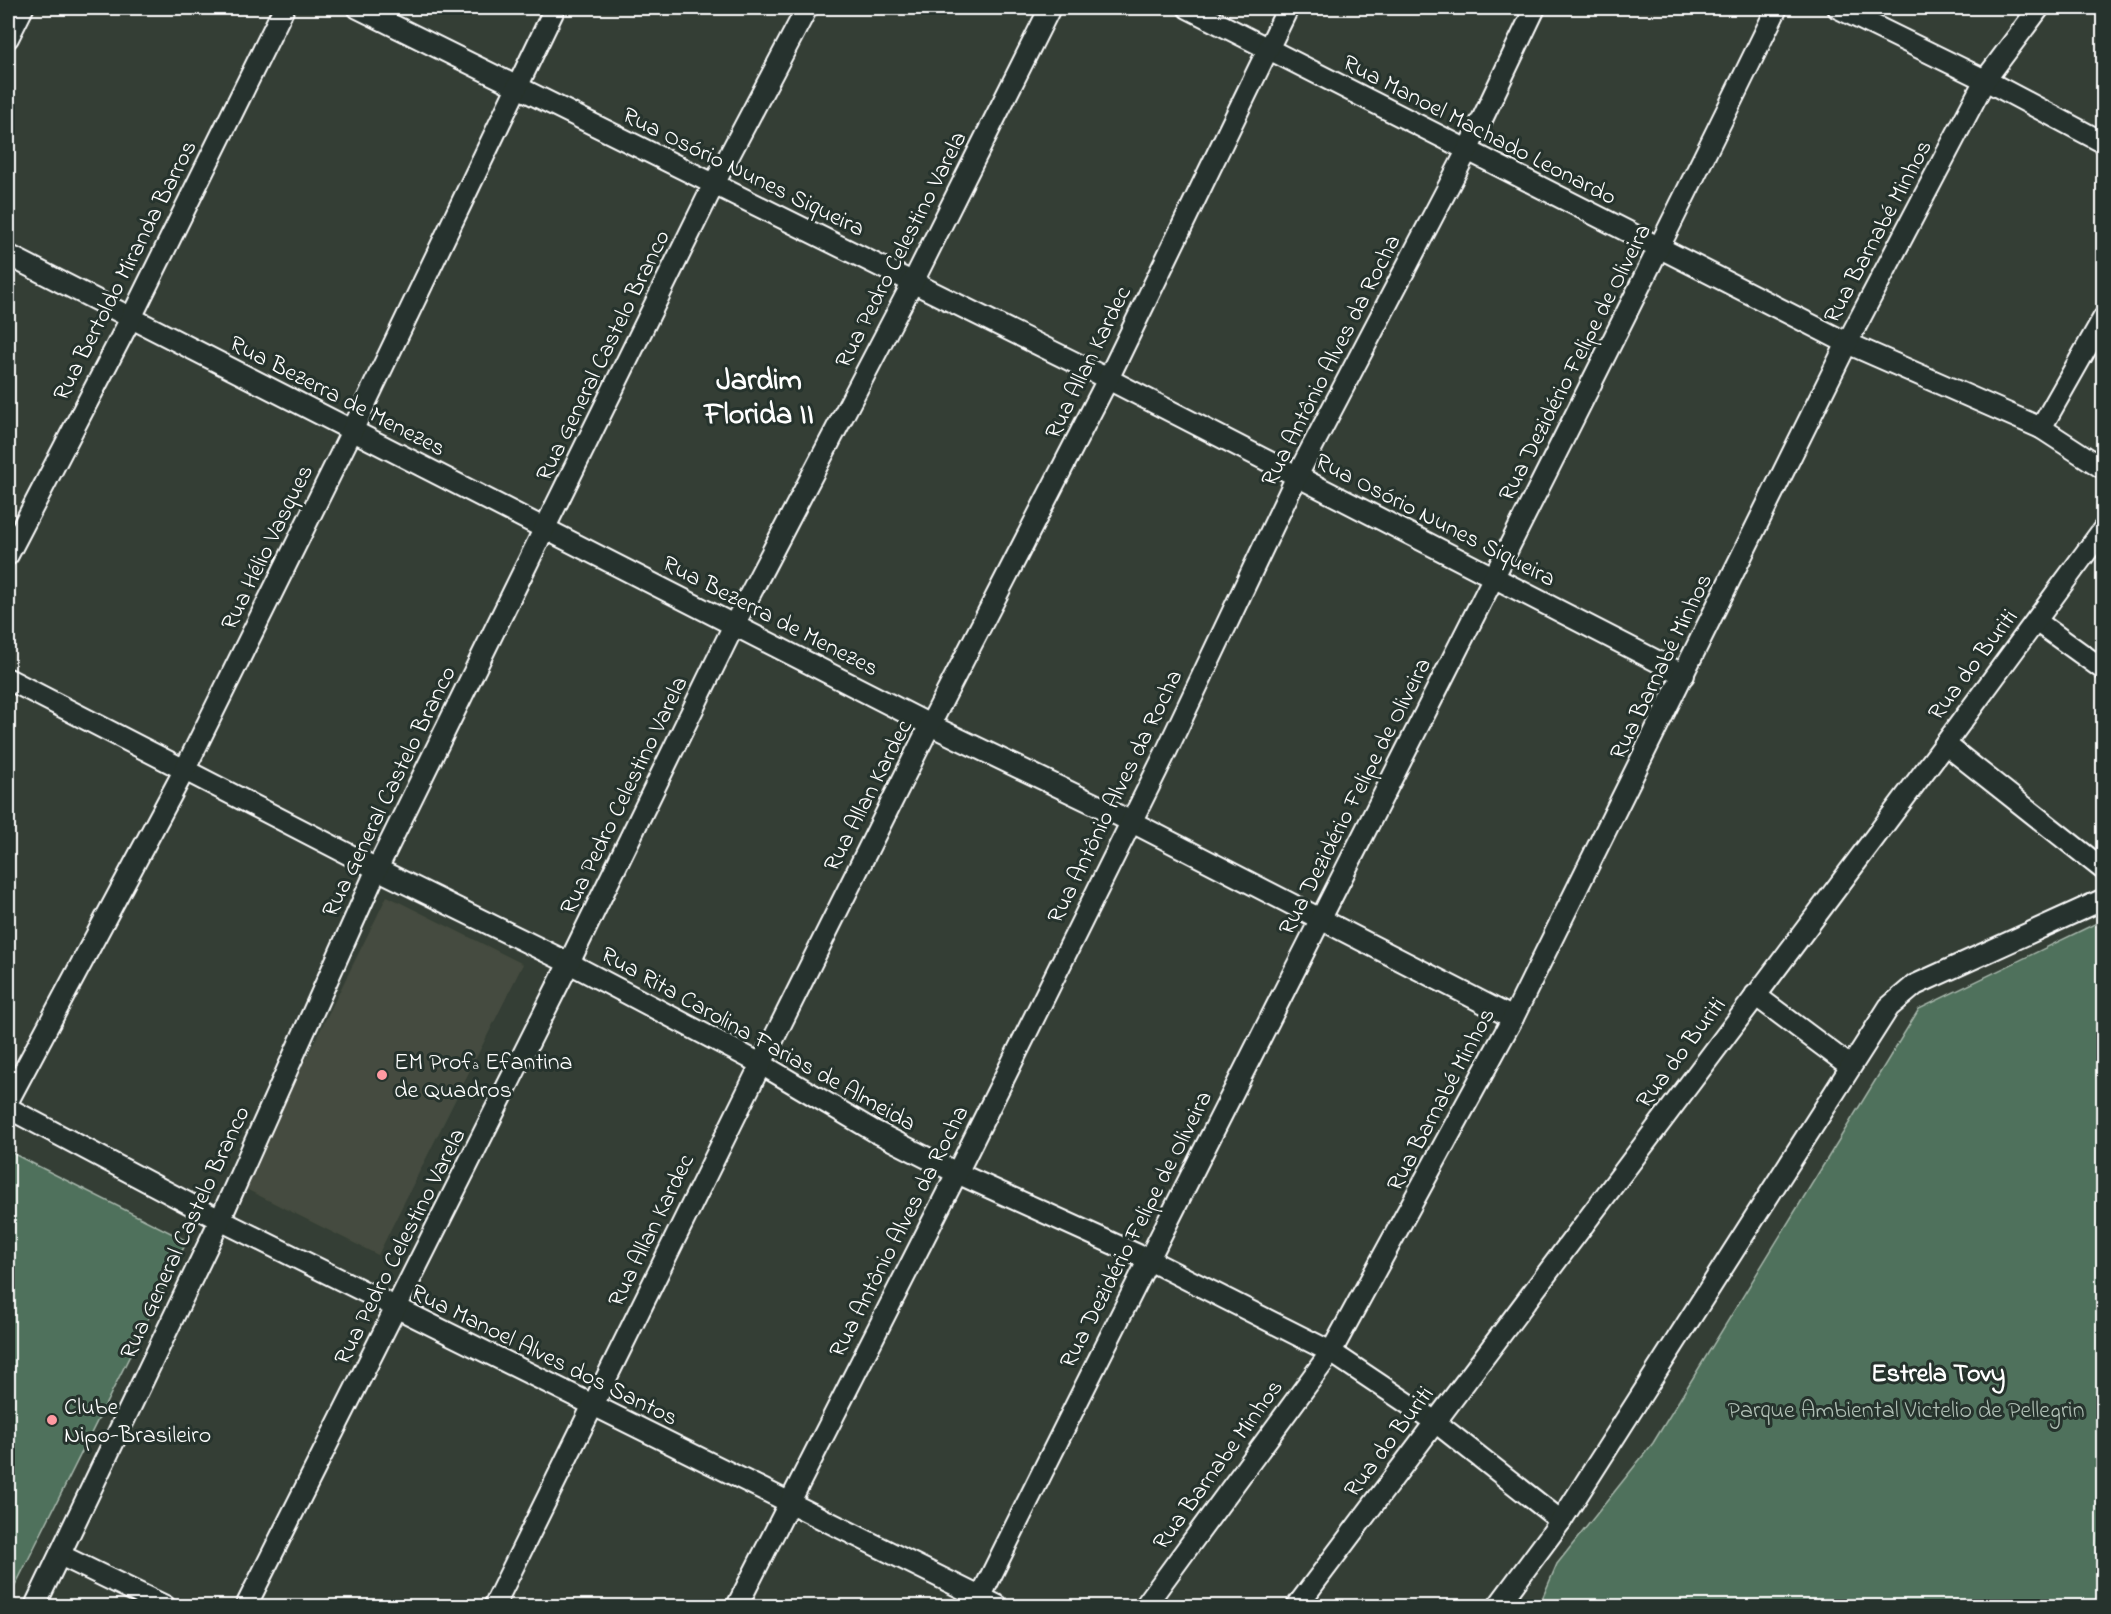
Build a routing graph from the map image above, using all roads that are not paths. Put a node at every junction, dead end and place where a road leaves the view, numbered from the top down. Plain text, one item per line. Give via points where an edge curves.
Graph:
1 (23, 8) edge
2 (284, 8) edge
3 (358, 8) edge
4 (555, 8) edge
5 (807, 8) edge
6 (1050, 8) edge
7 (1188, 8) edge
8 (1288, 8) edge
9 (1535, 8) edge
10 (1778, 8) edge
11 (1838, 8) edge
12 (2039, 8) edge
13 (8, 38) edge
14 (1268, 48) junction
15 (1985, 80) junction
16 (515, 87) junction
17 (2103, 143) edge
18 (1467, 151) junction
19 (713, 186) junction
20 (1659, 250) junction
21 (8, 255) edge
22 (913, 282) junction
23 (2103, 317) edge
24 (131, 318) junction
25 (1847, 343) junction
26 (1108, 379) junction
27 (2041, 428) junction
28 (352, 431) junction
29 (2103, 469) edge
30 (1297, 476) junction
31 (2103, 528) edge
32 (545, 530) junction
33 (8, 555) edge
34 (1494, 577) junction
35 (2036, 621) junction
36 (734, 625) junction
37 (2103, 670) edge
38 (1684, 675) junction
39 (8, 679) edge
40 (930, 725) junction
41 (1945, 744) junction
42 (184, 769) junction
43 (1130, 821) junction
44 (377, 869) junction
45 (2103, 870) edge
46 (2103, 899) edge
47 (1321, 918) junction
48 (569, 963) junction
49 (1755, 995) junction
50 (1513, 1018) junction
51 (761, 1064) junction
52 (1850, 1066) junction
53 (8, 1101) edge
54 (8, 1108) edge
55 (957, 1173) junction
56 (220, 1220) junction
57 (1147, 1259) junction
58 (397, 1308) junction
59 (1331, 1352) junction
60 (592, 1405) junction
61 (1434, 1421) junction
62 (788, 1504) junction
63 (1561, 1521) junction
64 (60, 1555) junction
65 (978, 1602) edge
66 (35, 1606) edge
67 (165, 1606) edge
68 (246, 1606) edge
69 (494, 1606) edge
70 (737, 1606) edge
71 (998, 1606) edge
72 (1145, 1606) edge
73 (1297, 1606) edge
74 (1498, 1606) edge

1 - 13 street
2 - 24 street, Rua Bertoldo Miranda Barros
3 - 16 street, Rua Osório Nunes Siqueira
4 - 16 street, Rua Hélio Vasques
5 - 19 street, Rua General Castelo Branco
6 - 22 street, Rua Pedro Celestino Varela
7 - 14 street, Rua Manoel Machado Leonardo
8 - 14 street, Rua Allan Kardec
9 - 18 street, Rua Antônio Alves da Rocha
10 - 20 street, Rua Dezidério Felipe de Oliveira
11 - 15 street
12 - 15 street, Rua Barnabé Minhos
14 - 18 street, Rua Manoel Machado Leonardo
14 - 26 street, Rua Allan Kardec
15 - 17 street
15 - 25 street, Rua Barnabé Minhos
16 - 19 street, Rua Osório Nunes Siqueira
16 - 28 street, Rua Hélio Vasques
18 - 20 street, Rua Manoel Machado Leonardo
18 - 30 street, Rua Antônio Alves da Rocha
19 - 22 street, Rua Osório Nunes Siqueira
19 - 32 street, Rua General Castelo Branco
20 - 25 street, Rua Manoel Machado Leonardo
20 - 34 street, Rua Dezidério Felipe de Oliveira
21 - 24 street, Rua Bezerra de Menezes
22 - 26 street, Rua Osório Nunes Siqueira
22 - 36 street, Rua Pedro Celestino Varela
23 - 27 street
24 - 28 street, Rua Bezerra de Menezes
24 - 33 street, Rua Bertoldo Miranda Barros
25 - 27 street, Rua Manoel Machado Leonardo
25 - 38 street, Rua Barnabé Minhos
26 - 30 street, Rua Osório Nunes Siqueira
26 - 40 street, Rua Allan Kardec
27 - 29 street, Rua Manoel Machado Leonardo
28 - 32 street, Rua Bezerra de Menezes
28 - 42 street, Rua Hélio Vasques
30 - 34 street, Rua Osório Nunes Siqueira
30 - 43 street, Rua Antônio Alves da Rocha
31 - 35 street, Rua do Buriti
32 - 36 street, Rua Bezerra de Menezes
32 - 44 street, Rua General Castelo Branco
34 - 38 street, Rua Osório Nunes Siqueira
34 - 47 street, Rua Dezidério Felipe de Oliveira
35 - 37 street
35 - 41 street, Rua do Buriti
36 - 40 street, Rua Bezerra de Menezes
36 - 48 street, Rua Pedro Celestino Varela
38 - 50 street, Rua Barnabé Minhos
39 - 42 street, Rua Rita Carolina Farias de Almeida
40 - 43 street, Rua Bezerra de Menezes
40 - 51 street, Rua Allan Kardec
41 - 45 street
41 - 49 street, Rua do Buriti
42 - 44 street, Rua Rita Carolina Farias de Almeida
42 - 53 street, Rua Hélio Vasques
43 - 47 street, Rua Bezerra de Menezes
43 - 55 street, Rua Antônio Alves da Rocha
44 - 48 street, Rua Rita Carolina Farias de Almeida
44 - 56 street, Rua General Castelo Branco
46 - 52 street via 1915,985 1890,1007
47 - 50 street, Rua Bezerra de Menezes
47 - 57 street, Rua Dezidério Felipe de Oliveira
48 - 51 street, Rua Rita Carolina Farias de Almeida
48 - 58 street, Rua Pedro Celestino Varela
49 - 52 street
49 - 61 street, Rua do Buriti
50 - 59 street, Rua Barnabé Minhos
51 - 55 street, Rua Rita Carolina Farias de Almeida via 874,1131
51 - 60 street, Rua Allan Kardec
52 - 63 street
54 - 56 street, Rua Manoel Alves dos Santos
55 - 57 street, Rua Rita Carolina Farias de Almeida
55 - 62 street, Rua Antônio Alves da Rocha
56 - 58 street, Rua Manoel Alves dos Santos
56 - 64 street, Rua General Castelo Branco
57 - 59 street, Rua Rita Carolina Farias de Almeida
57 - 65 street, Rua Dezidério Felipe de Oliveira
58 - 60 street, Rua Manoel Alves dos Santos
58 - 68 street, Rua Pedro Celestino Varela
59 - 61 street, Rua Rita Carolina Farias de Almeida
59 - 72 street, Rua Barnabe Minhos
60 - 62 street, Rua Manoel Alves dos Santos
60 - 69 street, Rua Allan Kardec
61 - 63 street, Rua Rita Carolina Farias de Almeida
61 - 73 street, Rua do Buriti
62 - 65 street, Rua Manoel Alves dos Santos
62 - 70 street, Rua Antônio Alves da Rocha
63 - 74 street
64 - 66 street, Rua General Castelo Branco
64 - 67 street
65 - 71 street, Rua Manoel Alves dos Santos

